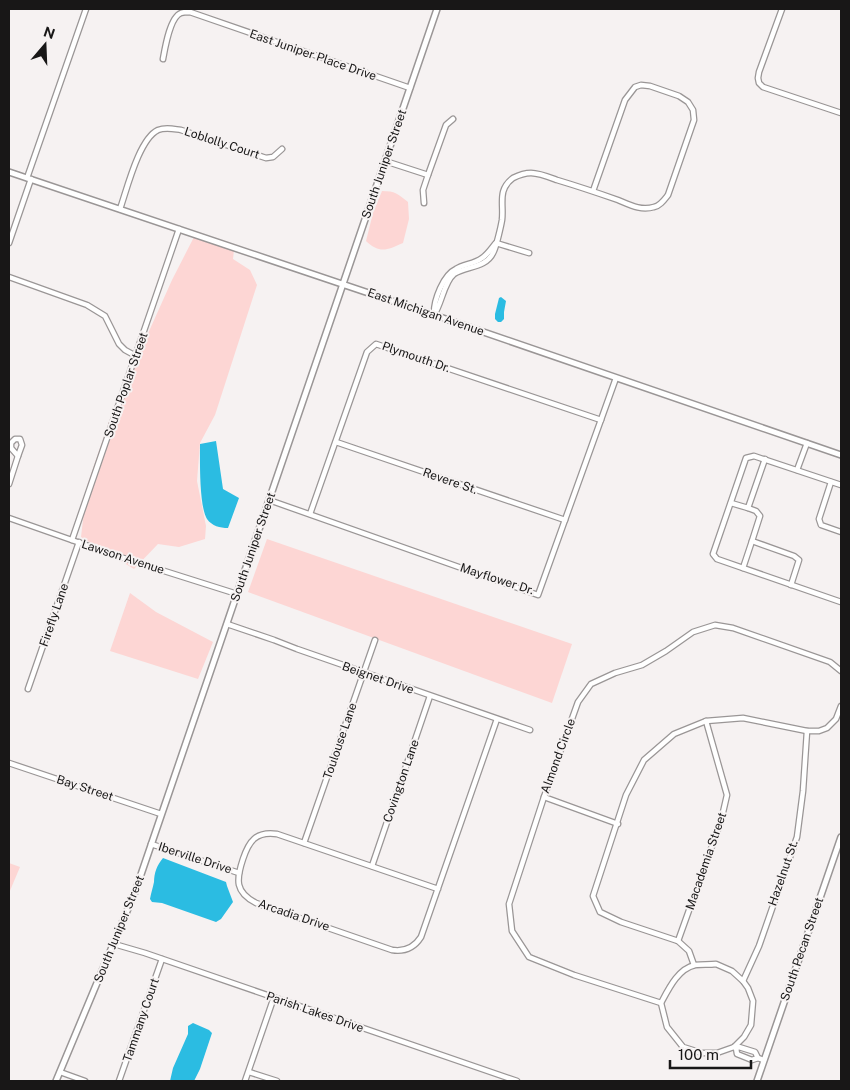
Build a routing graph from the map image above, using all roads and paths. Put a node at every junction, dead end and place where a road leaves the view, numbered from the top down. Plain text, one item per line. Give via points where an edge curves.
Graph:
1 (86, 9) edge
2 (438, 9) edge
3 (782, 9) edge
4 (163, 59) dead end
5 (410, 88) junction
6 (841, 113) edge
7 (453, 119) dead end
8 (282, 149) dead end
9 (385, 161) junction
10 (9, 172) edge
11 (428, 175) junction
12 (29, 178) junction
13 (593, 191) junction
14 (424, 203) dead end
15 (120, 209) junction
16 (179, 229) junction
17 (9, 243) edge
18 (496, 243) junction
19 (529, 253) dead end
20 (9, 277) edge
21 (343, 284) junction
22 (434, 314) junction
23 (136, 356) junction
24 (616, 378) junction
25 (601, 420) junction
26 (336, 442) junction
27 (807, 443) junction
28 (841, 455) edge
29 (18, 456) dead end
30 (765, 459) junction
31 (797, 470) junction
32 (831, 482) junction
33 (9, 484) edge
34 (841, 485) edge
35 (269, 500) junction
36 (731, 503) junction
37 (748, 508) junction
38 (310, 514) junction
39 (9, 518) edge
40 (565, 520) junction
41 (841, 532) edge
42 (72, 540) junction
43 (752, 541) junction
44 (79, 542) junction
45 (743, 568) junction
46 (791, 585) junction
47 (237, 594) junction
48 (841, 602) edge
49 (226, 624) junction
50 (375, 640) dead end
51 (841, 671) edge
52 (363, 673) junction
53 (28, 689) dead end
54 (430, 696) junction
55 (841, 706) edge
56 (497, 719) junction
57 (706, 721) junction
58 (530, 730) dead end
59 (807, 731) junction
60 (9, 763) edge
61 (544, 797) junction
62 (161, 814) junction
63 (618, 824) junction
64 (841, 837) edge
65 (304, 843) junction
66 (152, 844) junction
67 (372, 866) junction
68 (239, 873) junction
69 (438, 889) junction
70 (678, 941) junction
71 (114, 944) junction
72 (162, 959) junction
73 (694, 965) junction
74 (743, 981) junction
75 (274, 997) junction
76 (661, 1003) junction
77 (735, 1048) junction
78 (761, 1059) junction
79 (60, 1072) junction
80 (249, 1072) junction
81 (56, 1081) edge
82 (85, 1081) edge
83 (119, 1081) edge
84 (246, 1081) edge
85 (277, 1081) edge
86 (517, 1081) edge
87 (757, 1081) edge

1 - 12 street
2 - 5 street, South Juniper Street
3 - 6 street via 759,72 759,83
4 - 5 street, East Juniper Place Drive via 171,27 179,14 190,12
5 - 9 street, South Juniper Street
7 - 11 street via 446,125
8 - 15 street, Loblolly Court via 273,157 266,158 181,130 160,130 152,134 138,156
9 - 11 street
9 - 21 street, South Juniper Street
10 - 12 street, East Michigan Avenue
11 - 14 street via 423,190
12 - 15 street, East Michigan Avenue
12 - 17 street
13 - 13 street via 641,209 656,207 662,202 668,195 694,120 688,102 650,86 635,87 625,100
13 - 18 street via 533,172 522,174 505,188
15 - 16 street, East Michigan Avenue
16 - 21 street, East Michigan Avenue
16 - 23 street, South Poplar Street
18 - 19 street
18 - 22 street via 493,253 483,263 451,278
20 - 23 street via 87,305 105,316 119,344
21 - 22 street, East Michigan Avenue
21 - 35 street, South Juniper Street
22 - 24 street, East Michigan Avenue
23 - 42 street, South Poplar Street
24 - 25 street, Mayflower Dr.
24 - 27 street, East Michigan Avenue
25 - 26 street, Plymouth Dr. via 376,344 367,352
25 - 40 street, Mayflower Dr.
26 - 38 street, Plymouth Dr.
26 - 40 street, Revere St.
27 - 28 street, East Michigan Avenue
27 - 31 street
29 - 33 street
30 - 31 street
30 - 36 street via 746,458
30 - 37 street
31 - 32 street
32 - 34 street
32 - 41 street via 819,519 821,525
35 - 38 street, Mayflower Dr.
35 - 47 street, South Juniper Street
36 - 37 street
36 - 45 street via 713,554 717,559
37 - 43 street via 760,516
38 - 40 street, Mayflower Dr. via 538,595
39 - 42 street, Lawson Avenue
42 - 44 street, Lawson Avenue
43 - 45 street
43 - 46 street via 799,560
44 - 47 street, Lawson Avenue
44 - 53 street, Firefly Lane
45 - 46 street
46 - 48 street
47 - 49 street, South Juniper Street
49 - 52 street, Beignet Drive
49 - 62 street, South Juniper Street
50 - 52 street, Toulouse Lane
51 - 61 street, Almond Circle via 830,662 734,628 715,625 693,632 642,665 591,684 578,702
52 - 54 street, Beignet Drive
52 - 65 street, Toulouse Lane
54 - 56 street, Beignet Drive
54 - 67 street, Covington Lane
55 - 59 street via 836,719 827,728
56 - 58 street, Beignet Drive
56 - 69 street, Arcadia Drive
57 - 59 street via 743,718
57 - 63 street via 674,734 644,760 626,795
57 - 70 street, Macademia Street via 727,795 721,821
59 - 74 street, Hazelnut St. via 796,837 759,946
60 - 62 street, Bay Street
61 - 63 street
61 - 76 street, Almond Circle via 509,904 512,932 529,957
62 - 66 street, South Juniper Street
63 - 70 street via 594,896 600,912
64 - 78 street, South Pecan Street
65 - 67 street
65 - 68 street via 277,834 260,835 247,849
66 - 68 street, Iberville Drive
66 - 71 street, South Juniper Street
67 - 69 street
68 - 69 street, Arcadia Drive via 239,886 256,903 398,951 417,944
70 - 73 street via 689,951
71 - 72 street, Parish Lakes Drive
71 - 79 street, South Juniper Street
72 - 75 street, Parish Lakes Drive
72 - 83 street, Tammany Court
73 - 74 street via 716,964 732,971
73 - 76 street via 680,974
74 - 77 street via 754,1001 751,1025
75 - 80 street
75 - 86 street, Parish Lakes Drive
76 - 77 street via 667,1027 683,1047 702,1053
77 - 78 street via 739,1046 755,1052
77 - 78 street via 737,1054 752,1060
78 - 87 street, South Pecan Street
79 - 81 street, South Juniper Street
79 - 82 street
80 - 84 street
80 - 85 street

